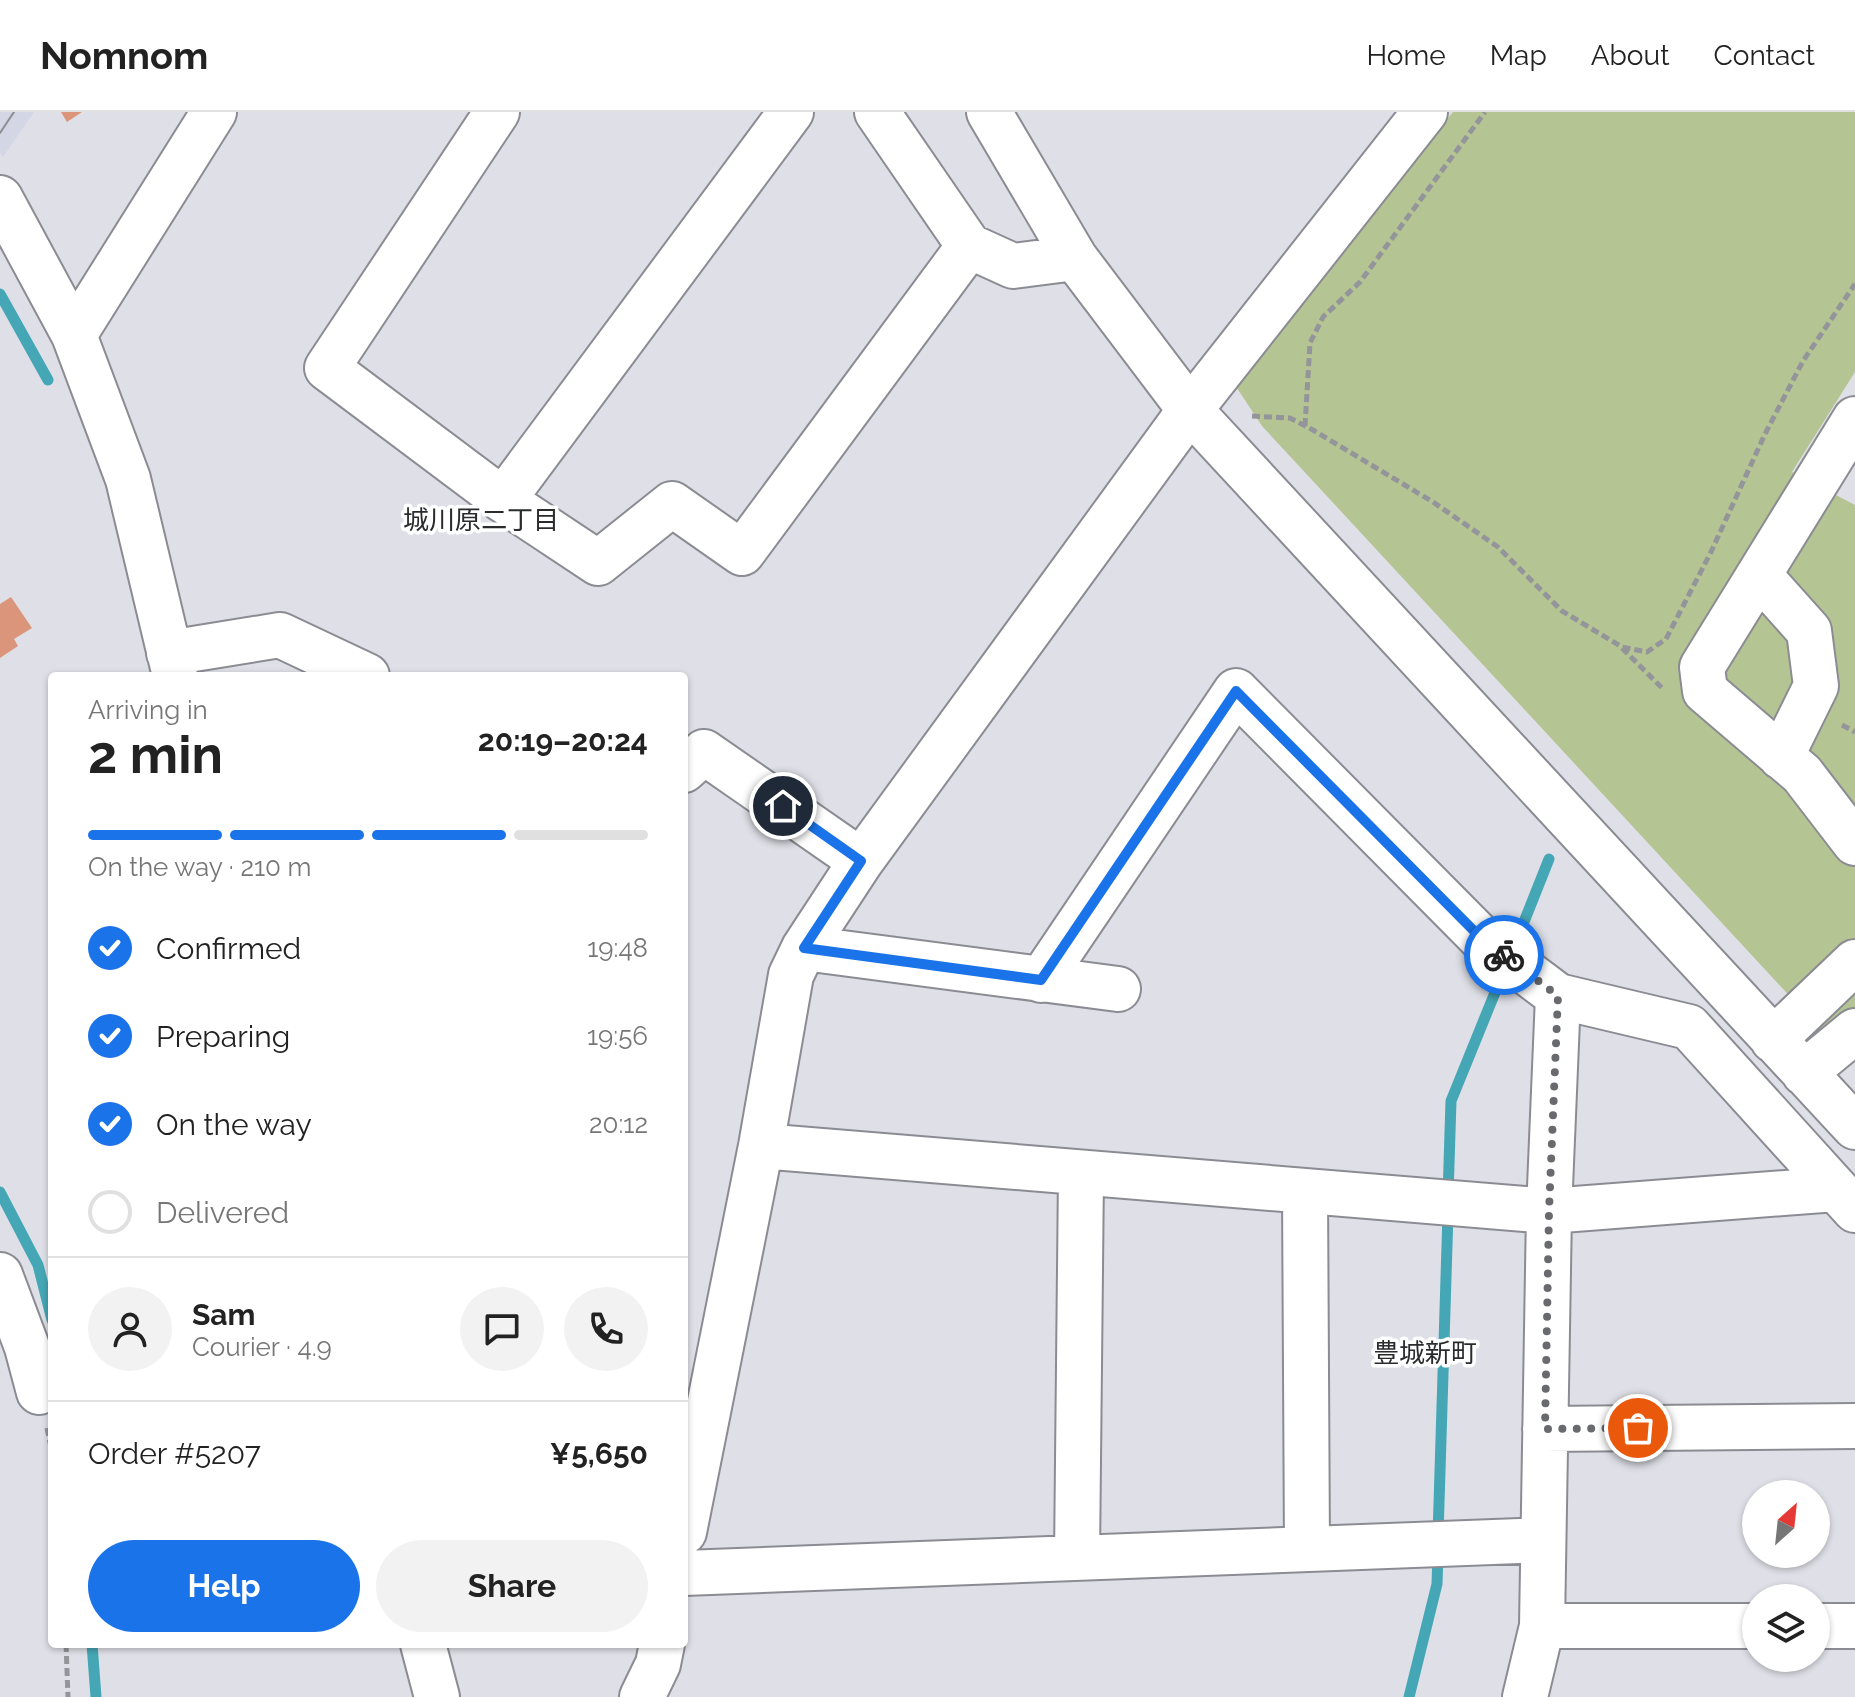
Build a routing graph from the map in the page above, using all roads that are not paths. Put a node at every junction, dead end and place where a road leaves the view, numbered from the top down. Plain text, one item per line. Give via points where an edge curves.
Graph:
1 (214, 112) edge
2 (497, 112) edge
3 (791, 112) edge
4 (877, 112) edge
5 (989, 112) edge
6 (1425, 112) edge
7 (0, 198) edge
8 (969, 246) junction
9 (1075, 258) junction
10 (74, 335) junction
11 (1190, 410) junction
12 (1855, 419) edge
13 (503, 500) junction
14 (1759, 575) junction
15 (172, 664) edge
16 (359, 672) edge
17 (1781, 757) junction
18 (688, 766) edge
19 (1855, 843) edge
20 (861, 861) junction
21 (804, 948) junction
22 (1855, 962) edge
23 (1041, 980) junction
24 (1118, 989) dead end
25 (1558, 996) junction
26 (1855, 1031) edge
27 (1773, 1040) junction
28 (1804, 1073) junction
29 (1855, 1127) edge
30 (761, 1146) junction
31 (1081, 1173) junction
32 (1305, 1191) junction
33 (1846, 1200) edge
34 (1549, 1211) junction
35 (0, 1275) edge
36 (39, 1392) dead end
37 (1855, 1426) edge
38 (1545, 1429) junction
39 (688, 1512) edge
40 (1543, 1540) junction
41 (1307, 1549) junction
42 (1077, 1558) junction
43 (688, 1573) edge
44 (1542, 1626) junction
45 (1742, 1626) edge
46 (1830, 1626) edge
47 (1855, 1626) edge
48 (424, 1648) edge
49 (661, 1648) edge
50 (437, 1697) edge
51 (642, 1697) edge
52 (1525, 1697) edge

1 - 10 street
2 - 13 street via 327,368
3 - 13 street
4 - 8 street
5 - 9 street
6 - 11 street
7 - 10 street
8 - 9 street via 1013,266
8 - 13 street via 742,553 672,504 598,563
9 - 11 street
10 - 15 street via 128,479
11 - 20 street
11 - 27 street
12 - 14 street
14 - 17 street via 1809,631 1816,686
14 - 17 street via 1702,667 1705,691
15 - 16 street via 280,635
17 - 19 street via 1802,774
18 - 20 street via 704,752
20 - 21 street
21 - 23 street
21 - 30 street via 791,975
22 - 27 street
23 - 24 street
23 - 25 street via 1236,691 1482,939
25 - 33 street via 1689,1027
25 - 34 street
26 - 28 street
27 - 28 street
28 - 29 street
30 - 31 street
30 - 39 street
31 - 32 street
31 - 42 street
32 - 34 street
32 - 41 street
33 - 34 street
34 - 38 street
35 - 36 street
37 - 38 street
38 - 40 street
40 - 41 street
40 - 44 street
41 - 42 street
42 - 43 street
44 - 45 street
44 - 52 street
46 - 47 street
48 - 50 street
49 - 51 street

